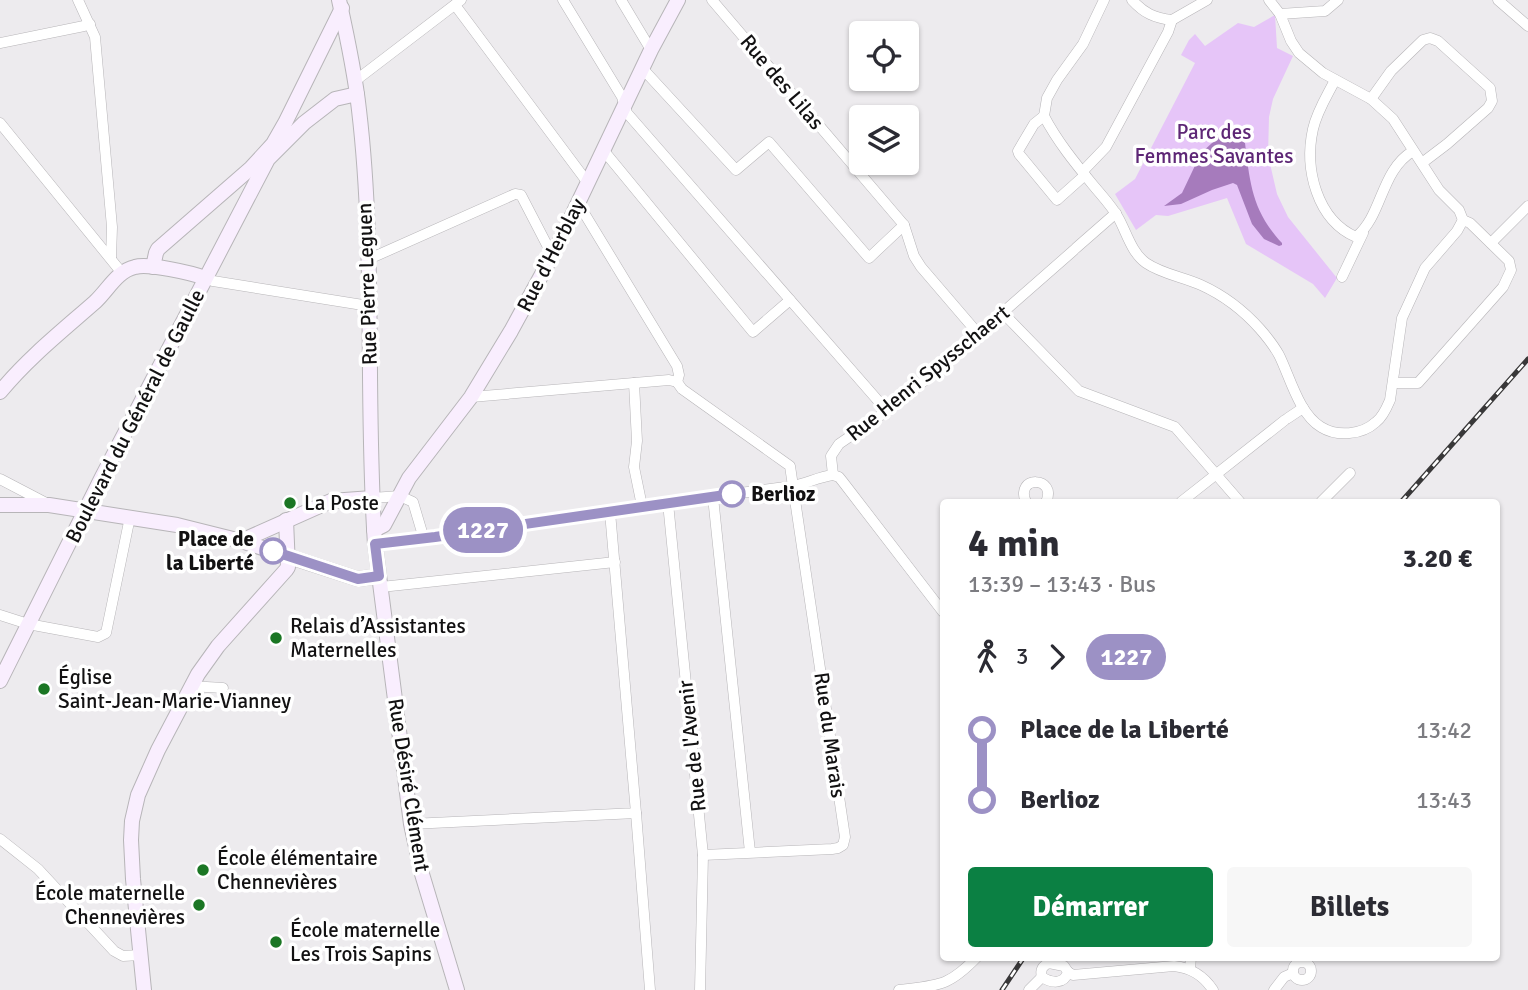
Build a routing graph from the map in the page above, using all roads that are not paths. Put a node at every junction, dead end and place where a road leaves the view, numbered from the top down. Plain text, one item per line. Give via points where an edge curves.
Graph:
1 (78, 0) edge
2 (564, 0) edge
3 (621, 0) edge
4 (678, 0) edge
5 (712, 0) edge
6 (1104, 0) edge
7 (1132, 0) edge
8 (1208, 0) edge
9 (1269, 0) edge
10 (1338, 0) edge
11 (1498, 0) edge
12 (458, 2) edge
13 (342, 3) edge
14 (1280, 14) junction
15 (1172, 20) junction
16 (90, 24) junction
17 (1528, 26) edge
18 (0, 43) edge
19 (651, 50) junction
20 (642, 68) junction
21 (1335, 80) junction
22 (355, 82) junction
23 (1371, 99) junction
24 (625, 106) junction
25 (1044, 116) junction
26 (0, 123) edge
27 (285, 123) junction
28 (304, 123) junction
29 (604, 150) junction
30 (1413, 151) junction
31 (269, 153) junction
32 (1422, 163) junction
33 (255, 172) junction
34 (1084, 173) junction
35 (588, 183) junction
36 (578, 203) junction
37 (1528, 206) edge
38 (1116, 213) junction
39 (1463, 220) junction
40 (904, 225) junction
41 (1365, 230) junction
42 (112, 236) junction
43 (97, 242) junction
44 (1491, 243) junction
45 (556, 250) junction
46 (111, 258) junction
47 (369, 259) junction
48 (153, 267) junction
49 (122, 273) junction
50 (1342, 277) dead end
51 (205, 278) junction
52 (790, 300) junction
53 (369, 306) junction
54 (1003, 313) junction
55 (975, 330) dead end
56 (677, 382) junction
57 (634, 383) junction
58 (1393, 383) junction
59 (0, 392) edge
60 (471, 397) junction
61 (1303, 408) junction
62 (887, 411) junction
63 (1350, 473) dead end
64 (1216, 474) junction
65 (833, 475) junction
66 (0, 479) edge
67 (793, 486) junction
68 (400, 496) junction
69 (21, 497) junction
70 (713, 497) junction
71 (372, 498) junction
72 (1025, 499) edge
73 (1050, 499) edge
74 (1185, 499) edge
75 (1237, 499) edge
76 (1324, 499) edge
77 (668, 503) junction
78 (0, 505) edge
79 (642, 506) junction
80 (86, 510) junction
81 (610, 512) junction
82 (130, 517) junction
83 (286, 520) junction
84 (375, 537) junction
85 (424, 539) junction
86 (242, 541) junction
87 (287, 556) junction
88 (615, 562) junction
89 (380, 581) junction
90 (940, 608) edge
91 (0, 615) edge
92 (28, 624) junction
93 (0, 681) edge
94 (190, 686) junction
95 (223, 688) dead end
96 (636, 813) junction
97 (411, 824) junction
98 (0, 839) edge
99 (750, 852) junction
100 (704, 855) junction
101 (140, 955) junction
102 (973, 961) edge
103 (1040, 961) edge
104 (1055, 961) edge
105 (1059, 961) edge
106 (1191, 961) edge
107 (1045, 965) junction
108 (1190, 969) junction
109 (1293, 973) dead end
110 (1042, 977) junction
111 (1066, 981) edge
112 (144, 990) edge
113 (457, 990) edge
114 (650, 990) edge
115 (700, 990) edge
116 (899, 990) edge
117 (1029, 990) edge
118 (1213, 990) edge
119 (1274, 990) edge

1 - 16 street
2 - 24 street
3 - 19 street
4 - 19 main road, Rue d'Herblay
5 - 40 street, Rue des Lilas
6 - 25 street via 1083,44 1047,98
7 - 15 street via 1156,19
8 - 15 street
9 - 14 street
10 - 14 street via 1325,11
11 - 17 street
12 - 22 street
12 - 35 street
13 - 22 main road, Rue Pierre Leguen
13 - 27 main road, Boulevard du Général de Gaulle
14 - 21 street via 1299,53
15 - 34 street via 1106,147
16 - 18 street
16 - 42 street via 95,37
19 - 20 main road, Rue d'Herblay
20 - 24 main road, Rue d'Herblay
20 - 40 street via 736,170 769,142 869,258
21 - 23 street
21 - 41 street via 1313,129 1311,165 1317,194 1334,223 1356,237
22 - 28 main road
22 - 47 main road, Rue Pierre Leguen
23 - 30 street via 1393,119
23 - 32 street via 1391,71 1430,38 1490,88 1488,108
24 - 29 main road, Rue d'Herblay
24 - 52 street
25 - 34 street
25 - 34 street via 1034,124 1018,155 1057,200
26 - 43 street
27 - 28 main road
27 - 31 main road, Boulevard du Général de Gaulle
28 - 31 main road
29 - 35 main road, Rue d'Herblay
29 - 52 street via 753,332
30 - 32 street
30 - 41 street via 1396,165
31 - 33 main road, Boulevard du Général de Gaulle
32 - 39 street
33 - 48 main road via 158,249
33 - 51 main road, Boulevard du Général de Gaulle
34 - 38 street
35 - 36 main road, Rue d'Herblay
36 - 45 main road, Rue d'Herblay
36 - 56 street via 677,366
37 - 44 street
38 - 54 street, Rue Henri Spysschaert
38 - 61 street via 1132,248 1145,263 1219,295 1262,331 1277,351
39 - 44 street
39 - 58 street via 1425,268 1402,318
40 - 55 street, Rue des Lilas via 921,267
41 - 50 street
42 - 43 street
42 - 46 street
43 - 46 street
44 - 58 street via 1509,261 1511,270 1503,287 1418,383
45 - 47 street via 548,247 521,195 515,194
45 - 60 main road, Rue d'Herblay
46 - 49 street
47 - 53 main road, Rue Pierre Leguen
48 - 49 main road via 138,266
48 - 51 main road
49 - 59 main road
51 - 53 street
51 - 80 main road, Boulevard du Général de Gaulle
52 - 62 street
53 - 71 main road, Rue Pierre Leguen
54 - 62 street, Rue Henri Spysschaert
54 - 64 street via 1079,391 1175,427
56 - 57 street
56 - 67 street via 787,462
57 - 60 street
57 - 79 street via 634,467
58 - 61 street via 1390,400 1377,422 1354,433 1322,428
60 - 68 main road, Rue d'Herblay
61 - 64 street
62 - 65 street, Rue Henri Spysschaert via 839,444 831,456
63 - 76 street
64 - 74 street
64 - 75 street
65 - 67 street
65 - 90 street
66 - 69 street
67 - 70 street
67 - 99 street, Rue du Marais via 845,836 838,848
68 - 71 street
68 - 84 main road
68 - 85 street via 413,502
69 - 78 main road
69 - 80 main road
70 - 77 street
70 - 99 street
71 - 83 main road via 331,501
71 - 84 main road
72 - 73 street via 1027,485 1035,482 1047,489
77 - 79 street
77 - 100 street, Rue de l'Avenir
79 - 81 street
80 - 82 main road
80 - 92 main road, Boulevard du Général de Gaulle
81 - 85 street
81 - 88 street
82 - 86 main road
82 - 92 street via 106,633 98,638
83 - 86 main road
83 - 87 main road
84 - 85 street
84 - 89 main road
86 - 87 main road
87 - 89 main road via 358,579
87 - 94 main road via 286,570 218,646
88 - 89 street
88 - 96 street
89 - 97 main road, Rue Désiré Clément
91 - 92 street
92 - 93 main road, Boulevard du Général de Gaulle
94 - 95 street
94 - 101 main road via 135,806 131,841
96 - 97 street
96 - 114 street
97 - 113 main road, Rue Désiré Clément
98 - 101 street via 38,869 114,951 123,956
99 - 100 street, Rue du Marais
100 - 115 street, Rue de l'Avenir
101 - 112 main road
102 - 116 street via 948,982
103 - 107 street
104 - 107 street
105 - 111 street
106 - 108 street
107 - 110 street
108 - 111 street via 1174,966 1073,975
108 - 118 street
109 - 119 street
110 - 111 street
110 - 117 street

